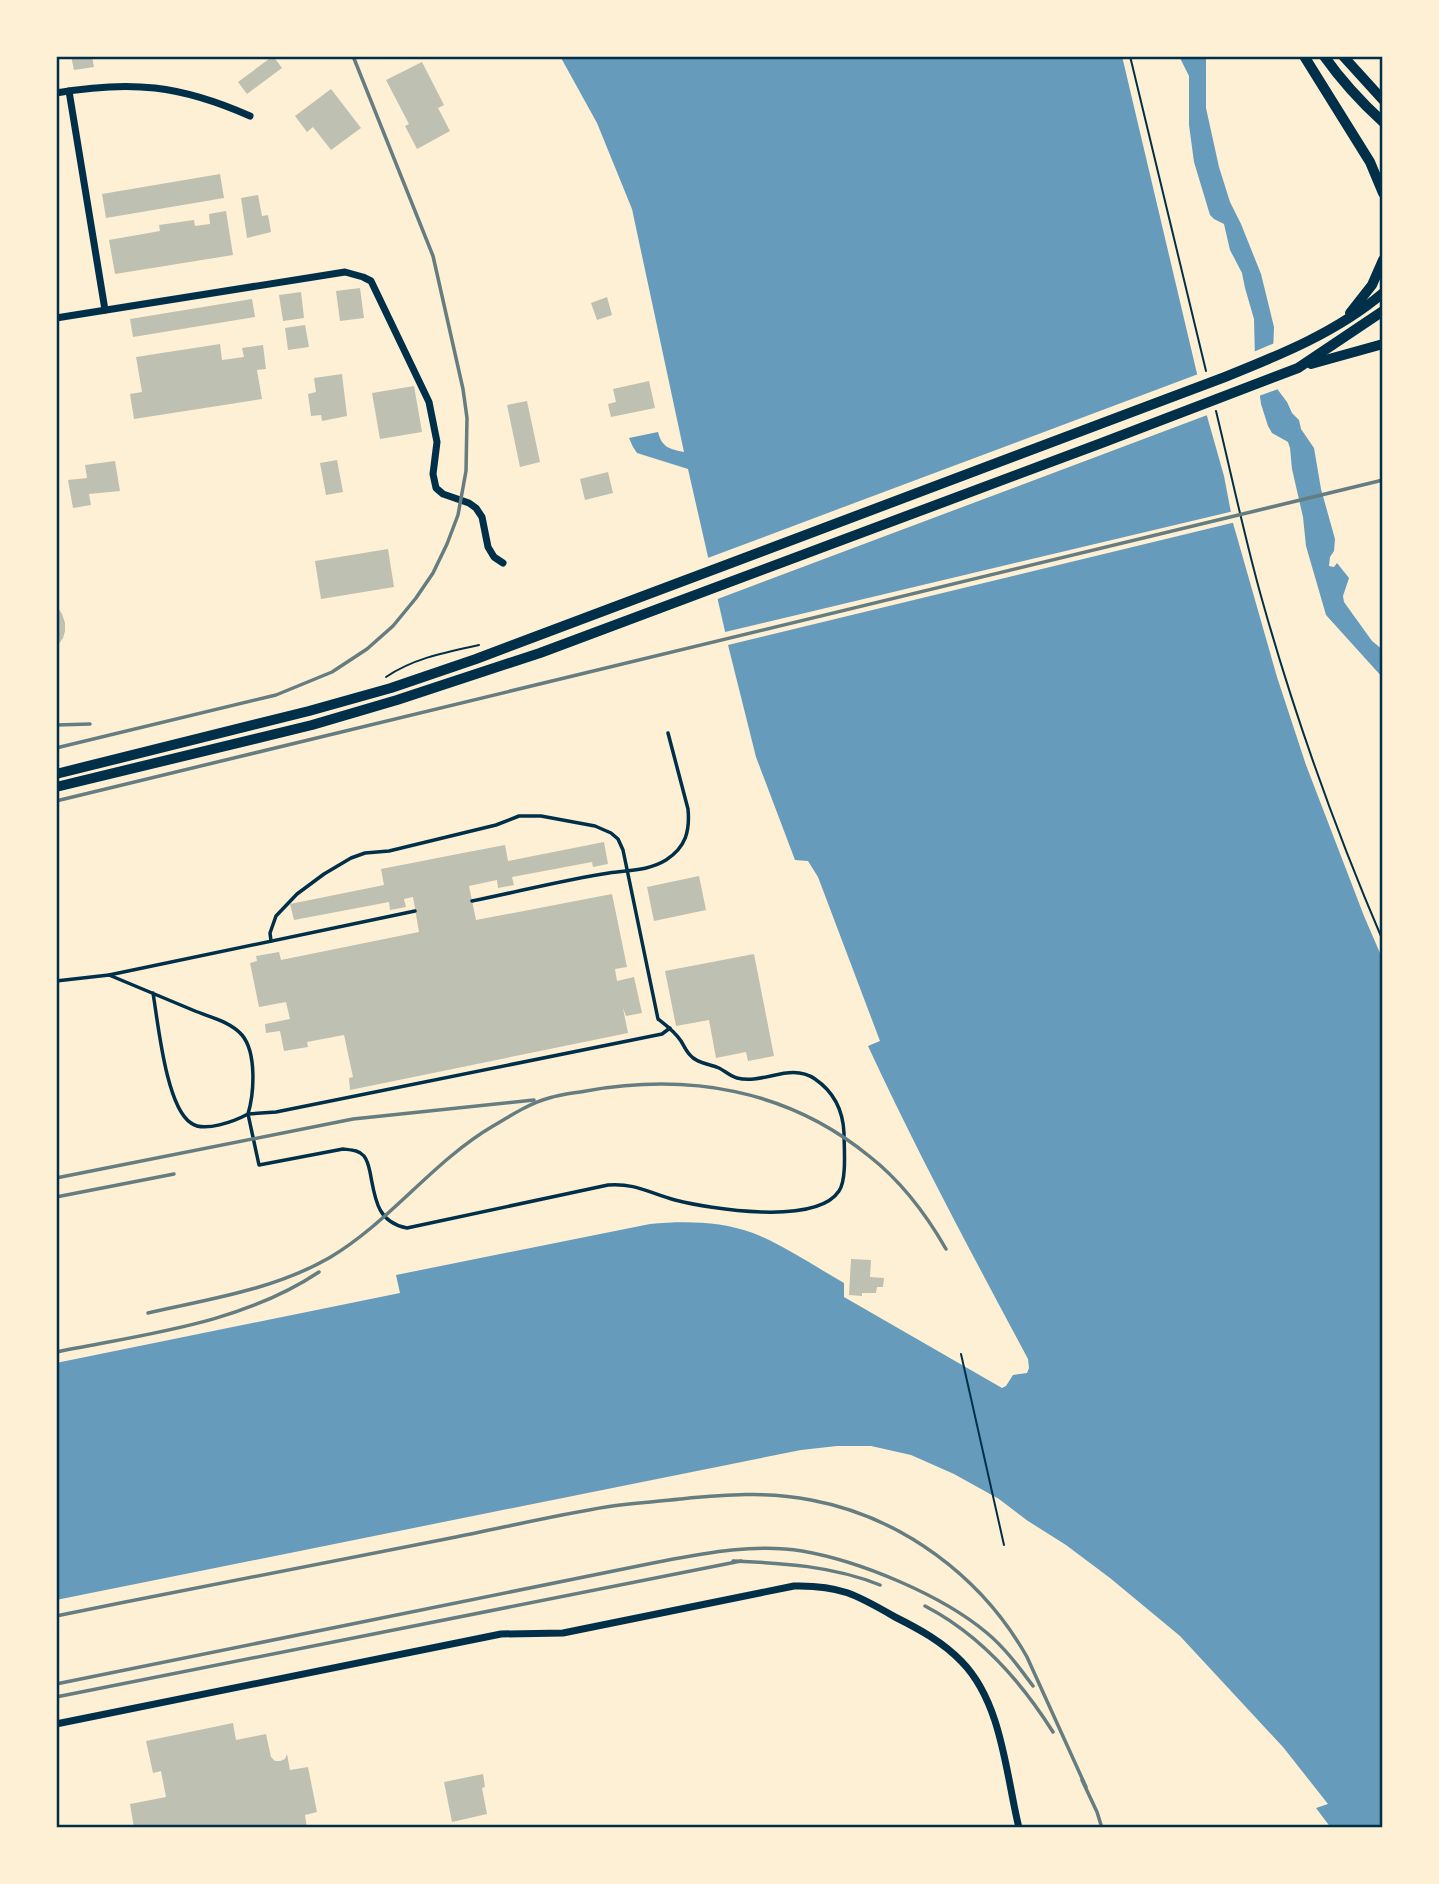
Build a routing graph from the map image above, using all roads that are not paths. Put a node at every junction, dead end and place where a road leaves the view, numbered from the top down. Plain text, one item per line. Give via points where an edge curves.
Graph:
1 (1304, 56) edge
2 (1324, 56) edge
3 (1343, 56) edge
4 (69, 90) junction
5 (56, 93) edge
6 (1383, 100) edge
7 (250, 116) dead end
8 (1383, 122) edge
9 (1383, 193) edge
10 (1383, 260) edge
11 (1383, 293) edge
12 (104, 310) junction
13 (1383, 311) edge
14 (56, 318) edge
15 (1343, 321) junction
16 (1383, 344) edge
17 (1298, 368) junction
18 (503, 563) dead end
19 (668, 733) dead end
20 (56, 774) edge
21 (56, 787) edge
22 (627, 872) junction
23 (472, 901) dead end
24 (415, 911) dead end
25 (271, 941) junction
26 (110, 975) junction
27 (56, 981) edge
28 (153, 993) junction
29 (670, 1028) junction
30 (248, 1114) junction
31 (56, 1724) edge
32 (1019, 1826) edge

1 - 9 main road via 1370,162
2 - 8 main road
3 - 6 main road
4 - 5 street
4 - 7 street via 157,87
4 - 12 street
10 - 15 main road via 1372,285
11 - 15 main road
12 - 14 street
12 - 18 street via 345,272 371,281 429,402 437,442 436,488 475,508 482,517 488,547
13 - 17 main road
15 - 20 main road via 1288,351 1225,377 476,659 351,700
16 - 17 main road
17 - 21 main road via 540,653 355,713
19 - 22 lane via 688,809 689,831 668,858
22 - 23 lane
22 - 25 lane via 623,850 611,832 567,820 519,816 351,858 297,894 276,916
22 - 29 lane via 656,1014
24 - 25 lane
25 - 26 lane
26 - 27 lane
26 - 28 lane
28 - 30 lane via 241,1033 250,1055 254,1087
28 - 30 lane via 167,1077 191,1124 222,1124
29 - 30 lane via 662,1034
29 - 30 lane via 694,1059 738,1079 791,1072 813,1077 823,1085 838,1105 844,1127 843,1182 830,1200 804,1209 758,1212 697,1205 623,1184 407,1228 390,1222 377,1206 368,1164 355,1150 259,1165
31 - 32 street via 501,1633 563,1633 794,1586 819,1585 859,1597 929,1635 963,1663 994,1717

